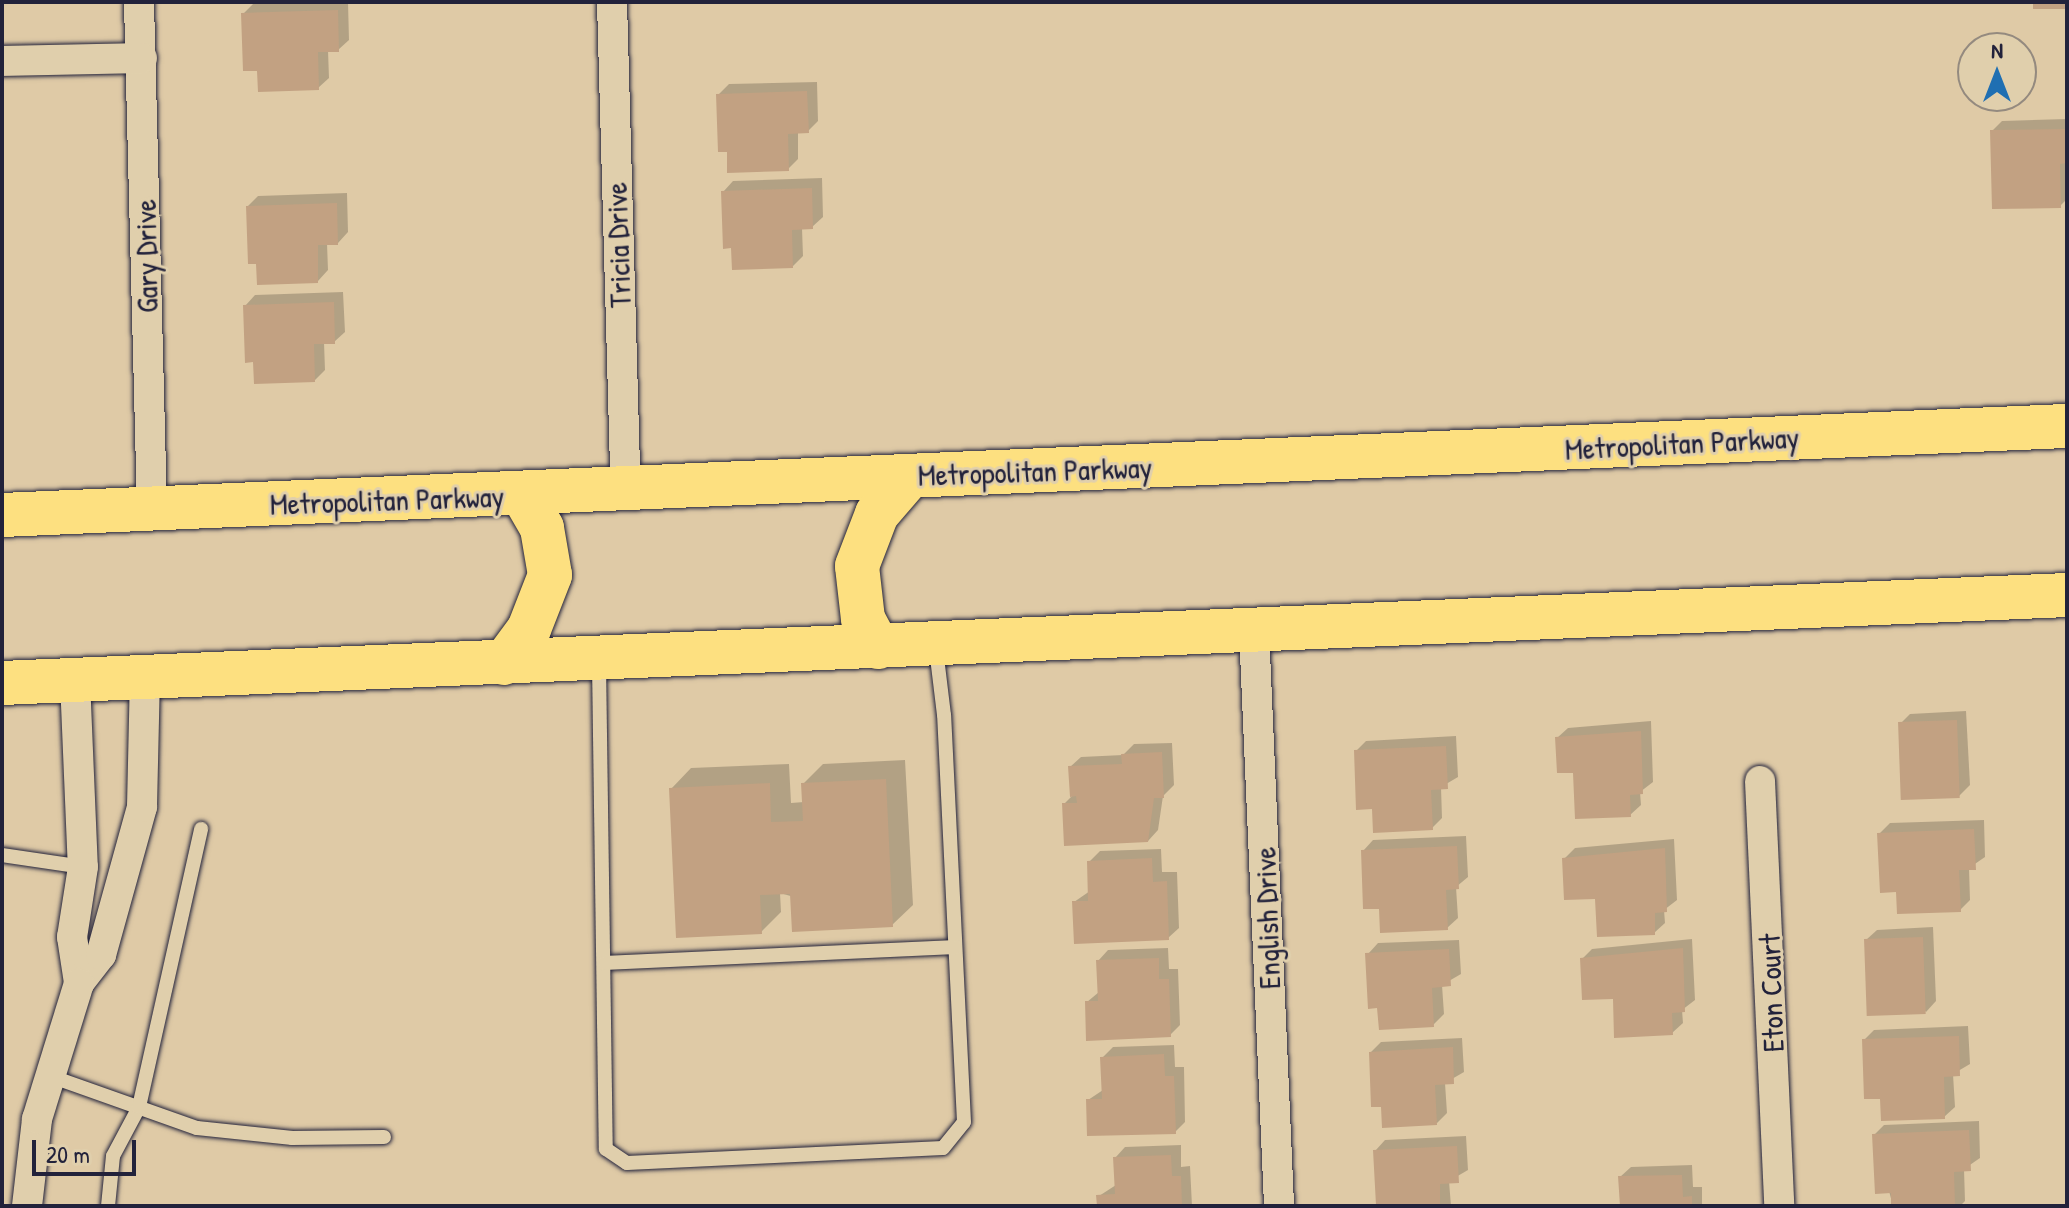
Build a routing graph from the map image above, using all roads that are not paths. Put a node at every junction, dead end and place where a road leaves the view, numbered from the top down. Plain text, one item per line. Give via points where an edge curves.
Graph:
1 (139, 2) edge
2 (612, 2) edge
3 (142, 58) junction
4 (2, 61) edge
5 (2067, 426) edge
6 (909, 477) junction
7 (626, 489) junction
8 (522, 494) junction
9 (152, 509) junction
10 (2, 515) edge
11 (2067, 595) edge
12 (1254, 630) junction
13 (935, 644) junction
14 (878, 647) junction
15 (599, 659) junction
16 (504, 663) junction
17 (145, 678) junction
18 (75, 680) junction
19 (2, 683) edge
20 (1760, 781) dead end
21 (201, 829) dead end
22 (2, 855) edge
23 (83, 867) junction
24 (127, 874) junction
25 (955, 947) junction
26 (605, 963) junction
27 (79, 983) junction
28 (50, 1076) junction
29 (139, 1107) junction
30 (384, 1137) dead end
31 (27, 1206) edge
32 (108, 1206) edge
33 (1279, 1206) edge
34 (1779, 1206) edge

1 - 3 street, Gary Drive
2 - 7 street, Tricia Drive
3 - 4 street
3 - 9 street, Gary Drive
5 - 6 main road, Metropolitan Parkway
6 - 7 main road, Metropolitan Parkway
6 - 14 main road via 877,514 857,566 863,619
7 - 8 main road, Metropolitan Parkway
8 - 9 main road, Metropolitan Parkway
8 - 16 main road via 542,528 550,575 529,629
9 - 10 main road, Metropolitan Parkway
11 - 12 main road
12 - 13 main road
12 - 33 street, English Drive
13 - 14 main road
13 - 25 lane via 944,715
14 - 15 main road
15 - 16 main road
15 - 26 lane
16 - 17 main road
17 - 18 main road
17 - 24 street via 142,807
18 - 19 main road
18 - 23 street
20 - 34 street, Eton Court
21 - 29 lane
22 - 23 lane
23 - 24 street
23 - 27 street via 72,937
24 - 27 street via 101,955
25 - 26 lane
25 - 26 lane via 964,1122 943,1148 627,1163 606,1149
27 - 28 street
28 - 29 lane
28 - 31 street via 37,1119
29 - 30 lane via 197,1128 292,1138
29 - 32 lane via 113,1156

